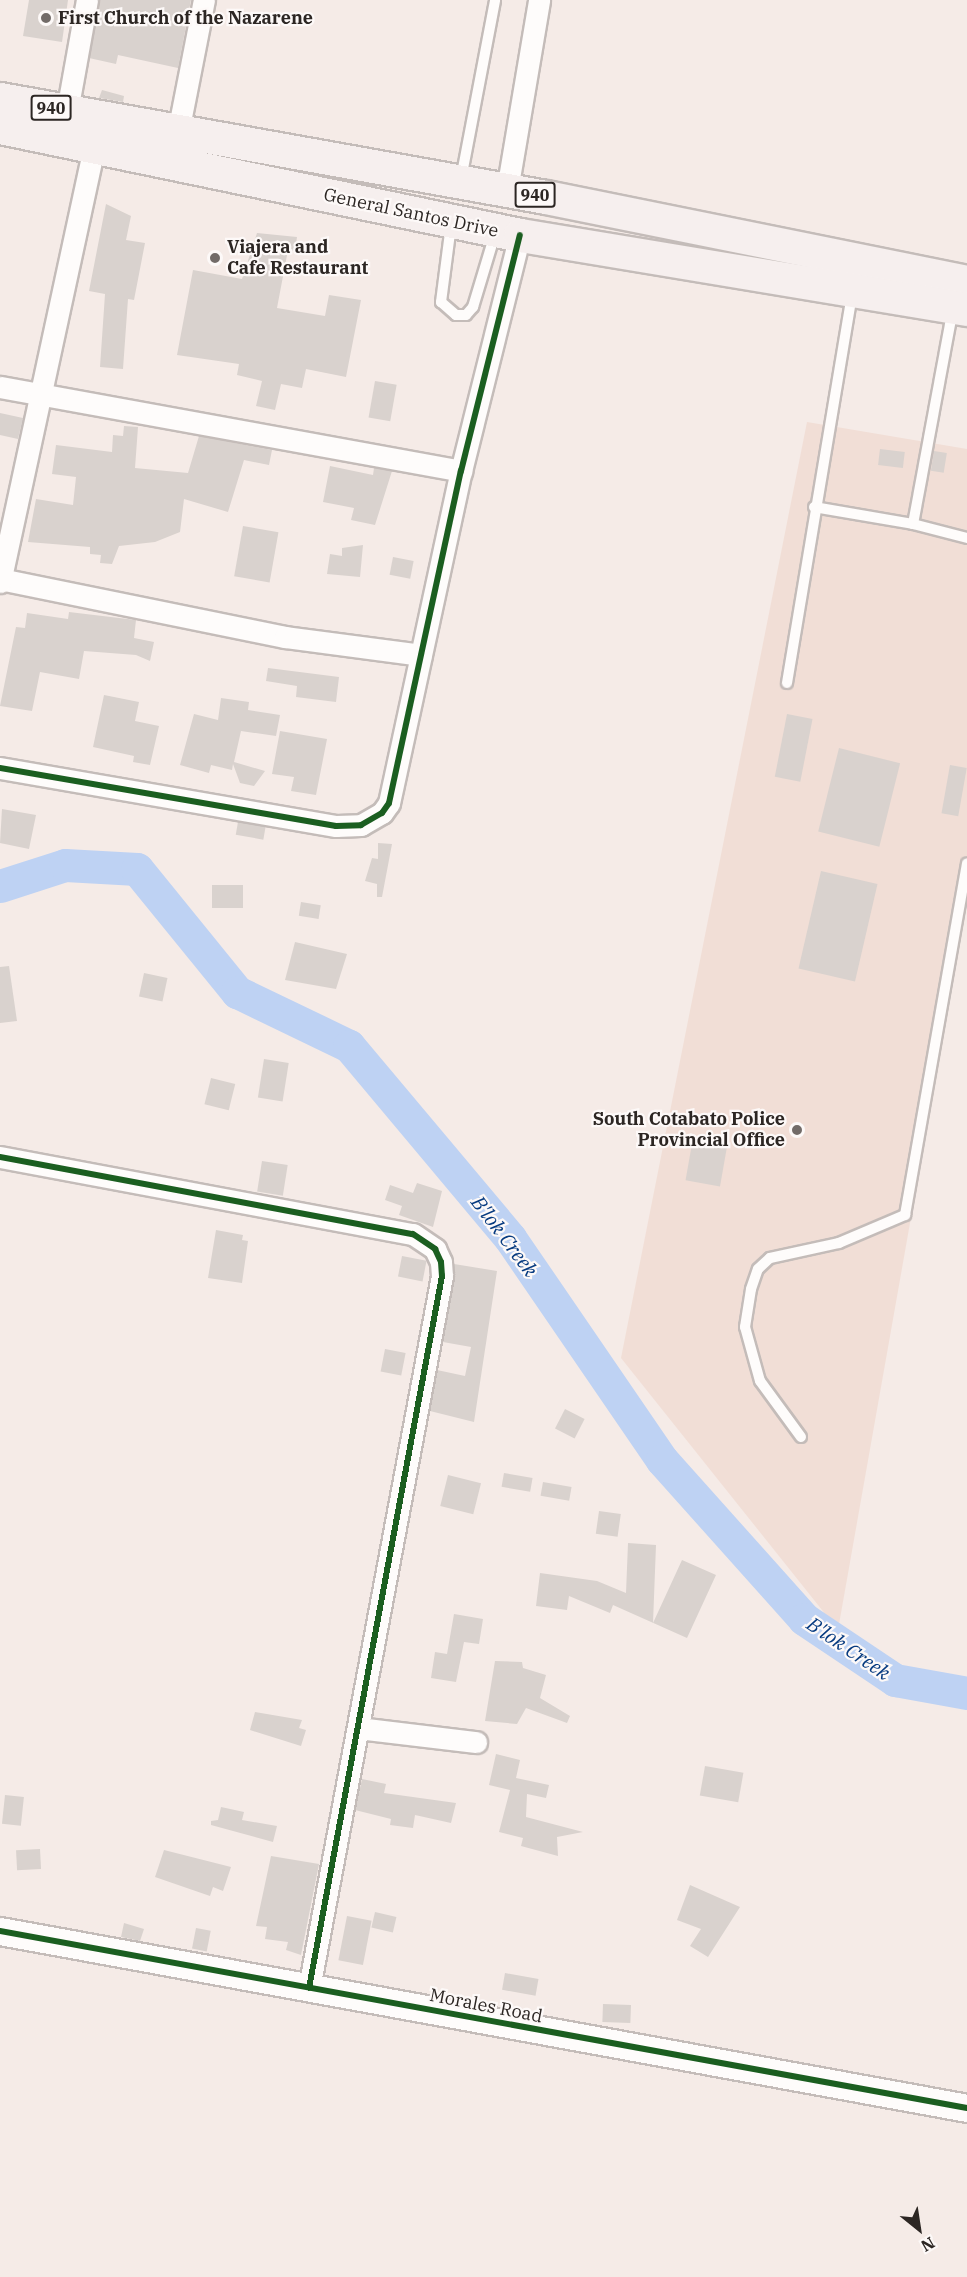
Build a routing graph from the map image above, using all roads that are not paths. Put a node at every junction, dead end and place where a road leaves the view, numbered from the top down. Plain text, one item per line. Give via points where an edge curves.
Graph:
1 (87, 0) edge
2 (204, 0) edge
3 (495, 0) edge
4 (539, 0) edge
5 (0, 99) edge
6 (67, 111) junction
7 (0, 127) edge
8 (98, 132) junction
9 (178, 132) junction
10 (460, 184) junction
11 (507, 190) junction
12 (452, 222) junction
13 (508, 232) junction
14 (853, 288) junction
15 (963, 300) edge
16 (0, 387) edge
17 (41, 395) junction
18 (461, 471) junction
19 (814, 507) junction
20 (913, 524) junction
21 (967, 538) edge
22 (0, 580) edge
23 (421, 655) junction
24 (787, 683) dead end
25 (0, 768) edge
26 (967, 863) edge
27 (0, 1157) edge
28 (801, 1437) dead end
29 (358, 1728) junction
30 (476, 1742) dead end
31 (0, 1931) edge
32 (309, 1988) junction
33 (967, 2108) edge

1 - 6 street
2 - 9 street
3 - 10 lane
4 - 11 street
5 - 6 highway, General Santos Drive / 940
6 - 8 highway, General Santos Drive / 940
7 - 8 highway, General Santos Drive / 940
8 - 9 highway, General Santos Drive / 940
8 - 12 highway, General Santos Drive / 940
8 - 17 street
9 - 10 highway, General Santos Drive / 940
10 - 11 highway, General Santos Drive / 940
11 - 15 highway, General Santos Drive / 940
12 - 13 highway, General Santos Drive / 940
12 - 13 lane via 441,302 456,315 465,315 473,307
13 - 14 highway, General Santos Drive / 940
13 - 18 street
14 - 15 highway, General Santos Drive / 940
14 - 19 lane
15 - 20 lane
16 - 17 street
17 - 18 street
17 - 22 street
18 - 23 street
19 - 20 lane
19 - 24 lane
20 - 21 lane
22 - 23 street via 285,637
23 - 25 street via 389,803 374,820 361,825 324,824
26 - 28 lane via 905,1215 839,1243 770,1258 758,1269 750,1289 745,1327 760,1381
27 - 29 street via 413,1234 435,1249 442,1276
29 - 30 street
29 - 32 street
31 - 32 street, Morales Road
32 - 33 street, Morales Road

